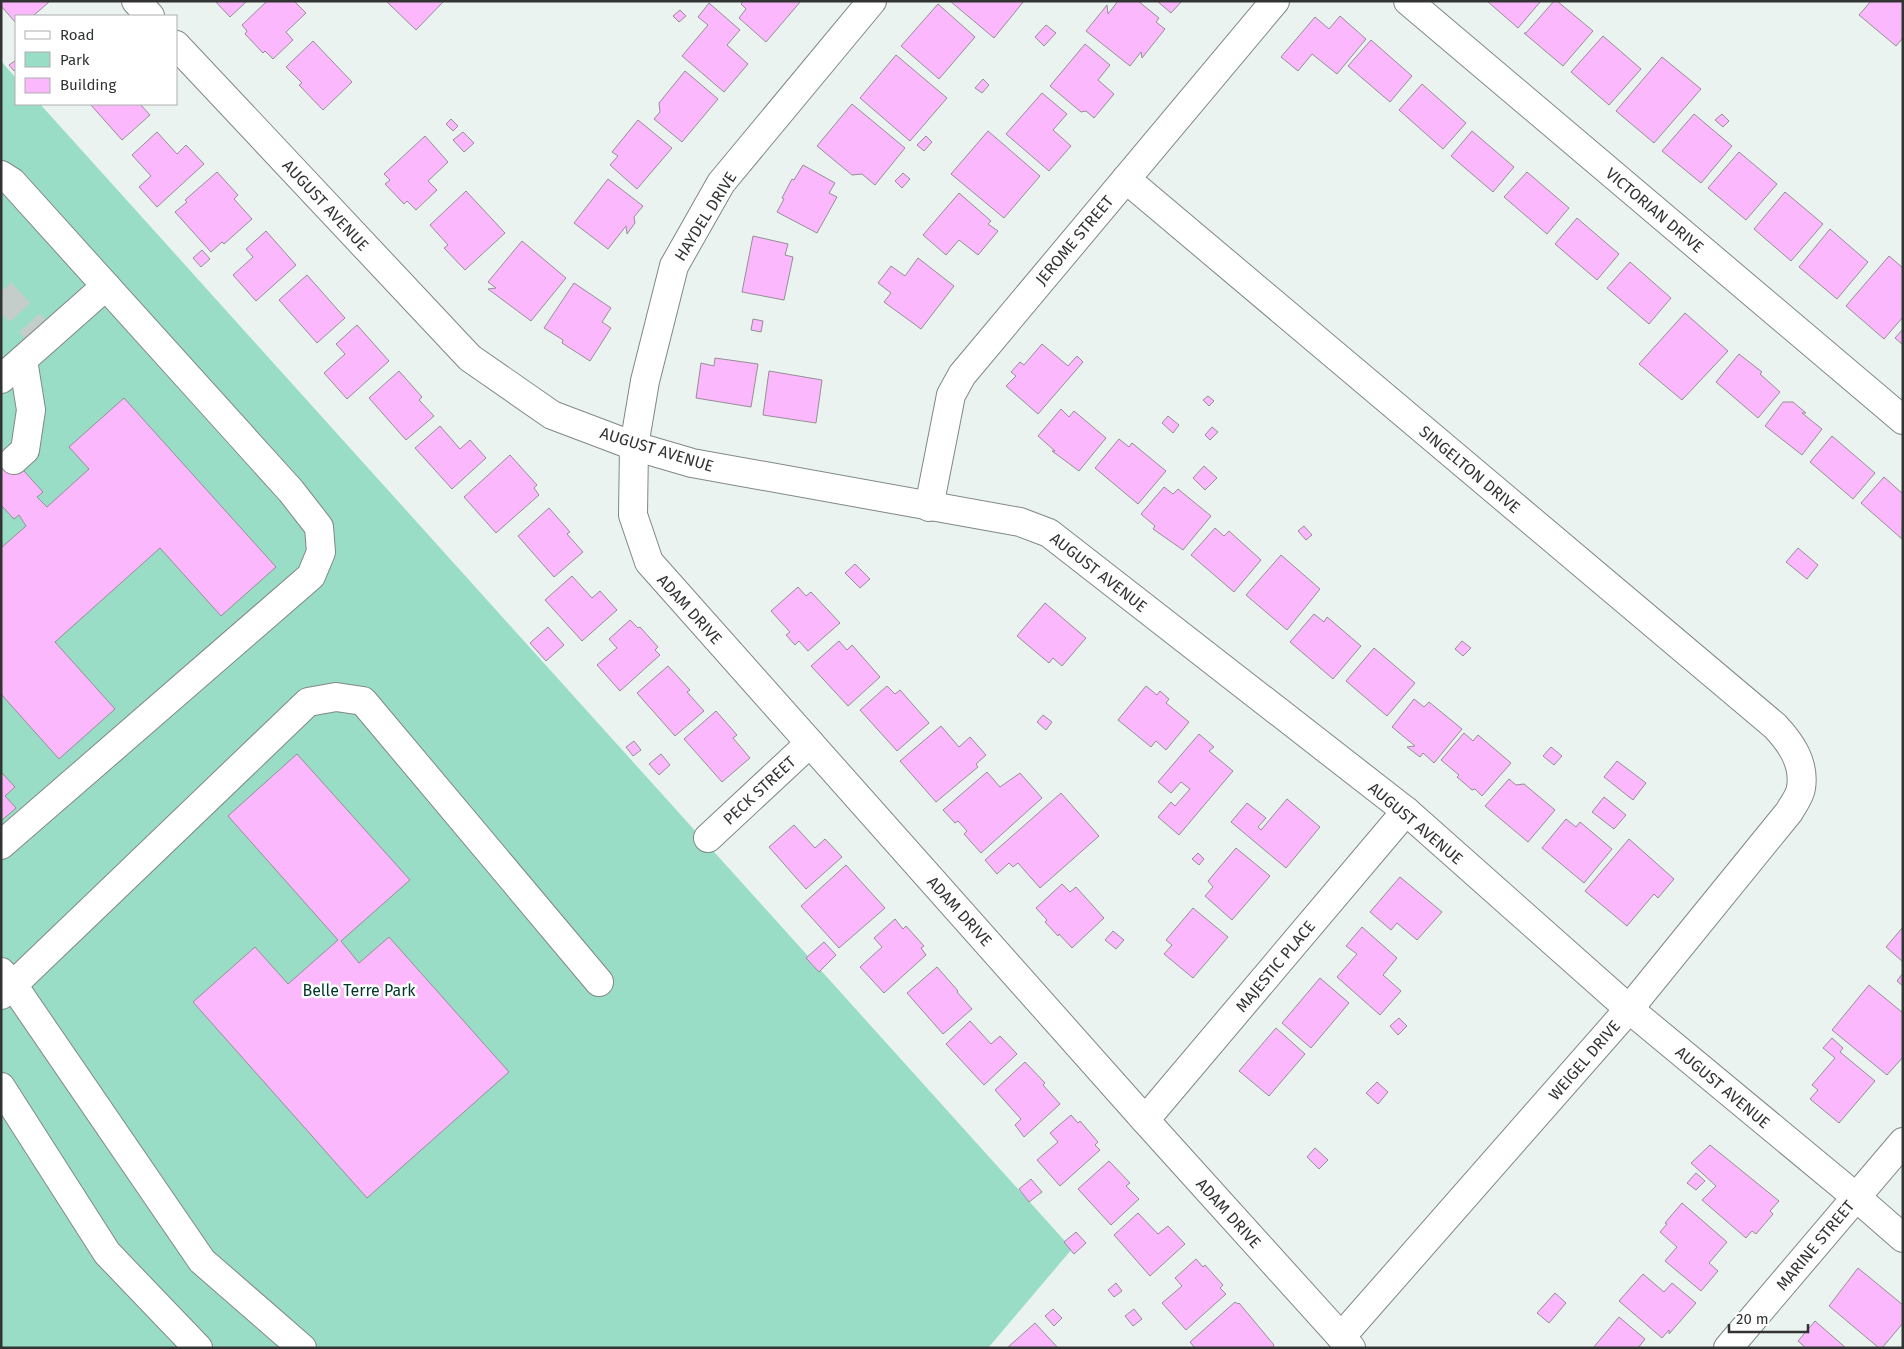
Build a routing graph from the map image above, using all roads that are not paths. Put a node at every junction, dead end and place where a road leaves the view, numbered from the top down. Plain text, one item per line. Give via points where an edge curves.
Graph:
1 (136, 1) edge
2 (872, 1) edge
3 (1275, 1) edge
4 (1408, 1) edge
5 (149, 15) edge
6 (178, 47) edge
7 (1, 175) edge
8 (1126, 178) junction
9 (106, 286) junction
10 (23, 360) junction
11 (1, 379) edge
12 (1903, 420) edge
13 (634, 446) junction
14 (14, 460) dead end
15 (928, 506) junction
16 (810, 743) junction
17 (1802, 768) joint
18 (1406, 811) junction
19 (708, 838) dead end
20 (1, 845) edge
21 (599, 982) dead end
22 (5, 984) edge
23 (1629, 1009) junction
24 (1, 1087) edge
25 (1145, 1120) junction
26 (1903, 1142) edge
27 (1856, 1197) junction
28 (1903, 1238) edge
29 (1346, 1342) edge
30 (198, 1348) edge
31 (302, 1348) edge
32 (1728, 1348) edge

1 - 5 street
2 - 13 street, HAYDEL DRIVE via 721,183 674,266 645,380
3 - 8 street, JEROME STREET
4 - 12 street, VICTORIAN DRIVE
6 - 13 street, AUGUST AVENUE via 470,358 552,415
7 - 9 street via 12,182
8 - 15 street, JEROME STREET via 962,375 951,395
8 - 17 street, SINGELTON DRIVE via 1775,726 1790,742
9 - 10 street
9 - 20 street via 291,491 319,527 321,552 311,576
10 - 11 street
10 - 14 street via 31,410 25,450
13 - 15 street, AUGUST AVENUE via 692,463
13 - 16 street, ADAM DRIVE via 633,515 649,562
15 - 18 street, AUGUST AVENUE via 1020,522 1049,532
16 - 19 street, PECK STREET
16 - 25 street, ADAM DRIVE
17 - 23 street, WEIGEL DRIVE via 1801,790 1789,812
18 - 23 street, AUGUST AVENUE
18 - 25 street, MAJESTIC PLACE
21 - 22 street via 363,701 336,697 308,702
22 - 31 street via 202,1261
23 - 27 street, AUGUST AVENUE
23 - 29 street, WEIGEL DRIVE
24 - 30 street via 107,1253
25 - 29 street, ADAM DRIVE
26 - 27 street, MARINE STREET
27 - 28 street, AUGUST AVENUE
27 - 32 street, MARINE STREET

